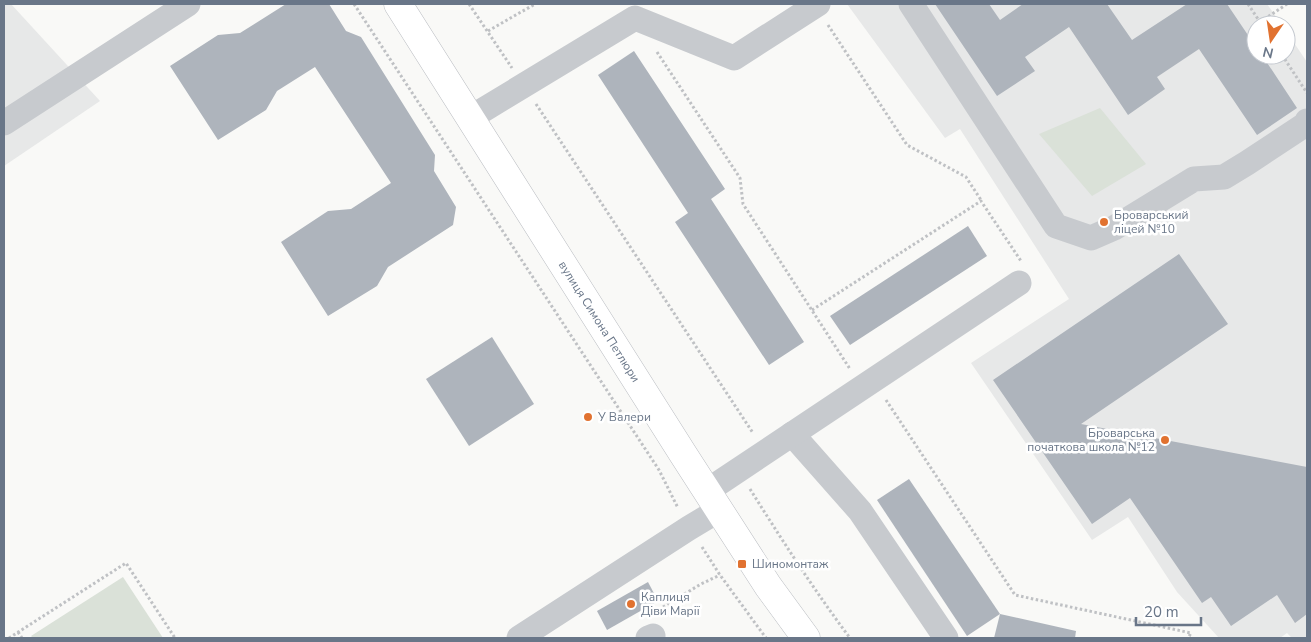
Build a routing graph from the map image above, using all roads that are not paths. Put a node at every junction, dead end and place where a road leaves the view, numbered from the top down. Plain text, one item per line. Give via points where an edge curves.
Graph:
1 (188, 4) edge
2 (398, 4) edge
3 (816, 4) edge
4 (912, 4) edge
5 (470, 118) junction
6 (1307, 121) edge
7 (4, 123) edge
8 (1021, 274) road end
9 (792, 434) junction
10 (713, 501) junction
11 (519, 638) edge
12 (806, 638) edge
13 (946, 638) edge

1 - 7 street
2 - 5 main road, вулиця Симона Петлюри
3 - 5 street via 734,58 635,18
4 - 6 street via 1056,226 1091,238 1114,228 1194,179 1224,177
5 - 10 main road, вулиця Симона Петлюри
8 - 9 street
9 - 10 street via 738,470
9 - 13 street via 860,511
10 - 11 street via 689,528
10 - 12 main road, вулиця Симона Петлюри

